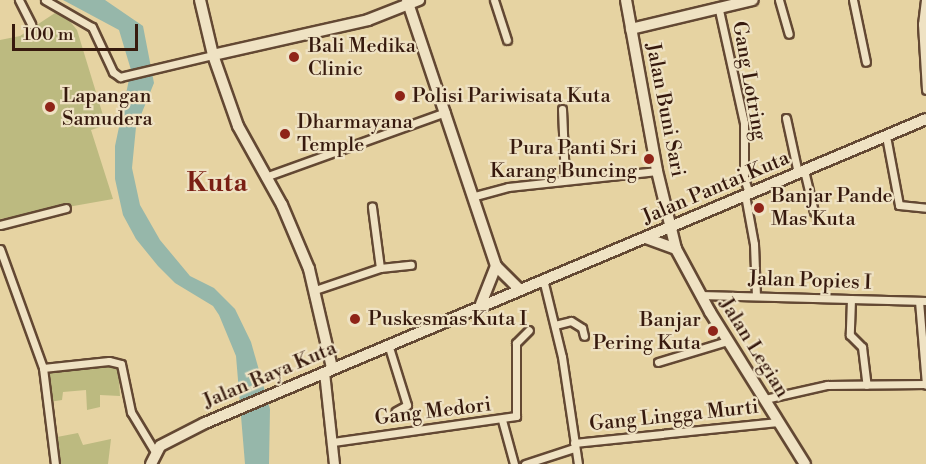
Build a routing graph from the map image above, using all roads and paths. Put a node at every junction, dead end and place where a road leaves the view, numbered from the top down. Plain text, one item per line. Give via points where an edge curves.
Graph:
1 (19, 0) edge
2 (45, 0) edge
3 (200, 0) edge
4 (494, 0) edge
5 (626, 0) edge
6 (753, 0) edge
7 (779, 0) edge
8 (853, 0) edge
9 (925, 0) edge
10 (412, 2) edge
11 (724, 6) edge
12 (31, 24) dead end
13 (631, 29) junction
14 (789, 34) dead end
15 (507, 40) dead end
16 (213, 55) junction
17 (866, 62) dead end
18 (926, 90) edge
19 (562, 109) dead end
20 (447, 112) junction
21 (786, 118) dead end
22 (926, 119) edge
23 (886, 136) junction
24 (657, 171) junction
25 (801, 171) junction
26 (265, 177) junction
27 (565, 180) junction
28 (747, 194) junction
29 (475, 196) junction
30 (372, 207) dead end
31 (66, 208) dead end
32 (926, 208) edge
33 (814, 212) dead end
34 (0, 225) edge
35 (671, 226) junction
36 (645, 238) junction
37 (0, 249) edge
38 (676, 249) junction
39 (411, 265) dead end
40 (496, 266) junction
41 (381, 268) junction
42 (543, 279) junction
43 (519, 289) junction
44 (315, 290) junction
45 (700, 295) junction
46 (756, 296) junction
47 (851, 298) junction
48 (923, 301) edge
49 (481, 304) junction
50 (555, 325) junction
51 (530, 330) dead end
52 (584, 336) dead end
53 (727, 340) junction
54 (388, 344) junction
55 (658, 362) dead end
56 (43, 368) junction
57 (328, 370) junction
58 (867, 385) junction
59 (926, 386) edge
60 (765, 399) junction
61 (396, 411) dead end
62 (502, 420) junction
63 (778, 422) junction
64 (333, 442) junction
65 (574, 446) junction
66 (155, 452) junction
67 (55, 464) edge
68 (151, 464) edge
69 (334, 464) edge
70 (514, 464) edge
71 (525, 464) edge
72 (578, 464) edge
73 (806, 464) edge

1 - 12 street
2 - 16 street via 95,30 113,72 124,78
3 - 16 main road
4 - 15 street
5 - 13 main road, Jalan Buni Sari
6 - 11 main road
7 - 14 street
8 - 17 street
9 - 18 street via 922,24
10 - 16 main road via 368,20
10 - 20 main road
11 - 13 main road
11 - 28 street, Gang Lotring via 744,123
13 - 24 main road, Jalan Buni Sari
16 - 26 main road via 238,126
19 - 27 street
20 - 26 street
20 - 29 main road
21 - 25 street
22 - 23 main road, Jalan Pantai Kuta
23 - 25 main road, Jalan Pantai Kuta
23 - 32 street via 899,205
24 - 27 street
24 - 35 main road, Jalan Buni Sari
25 - 28 main road, Jalan Pantai Kuta
25 - 33 street
26 - 44 main road via 298,240
27 - 29 street via 508,187
28 - 35 main road, Jalan Pantai Kuta
28 - 46 street, Gang Lotring
29 - 40 main road
30 - 41 street
31 - 34 street
35 - 36 main road, Jalan Pantai Kuta
35 - 38 main road, Jalan Buni Sari
36 - 38 main road
36 - 42 main road, Jalan Pantai Kuta
37 - 56 street
38 - 45 main road, Jalan Legian
39 - 41 street
40 - 43 main road
40 - 49 main road
41 - 44 street
42 - 43 main road, Jalan Pantai Kuta
42 - 50 street
43 - 49 main road, Jalan Raya Kuta
44 - 57 main road
45 - 46 street, Jalan Popies I
45 - 53 main road, Jalan Legian
46 - 47 street, Jalan Popies I
47 - 48 street, Jalan Popies I
47 - 58 street via 850,335 862,346
48 - 59 street
49 - 54 main road, Jalan Raya Kuta
50 - 52 street via 570,321 582,328
50 - 65 street
51 - 62 street, Gang Medori via 516,343 519,413
53 - 55 street
53 - 60 main road, Jalan Legian
54 - 57 main road, Jalan Raya Kuta
54 - 61 street via 407,405
56 - 66 street via 118,362 134,419
56 - 67 street
57 - 64 street
57 - 66 main road, Jalan Raya Kuta via 177,435
58 - 59 street
58 - 60 street via 827,385
60 - 63 main road, Jalan Legian
62 - 64 street, Gang Medori
62 - 70 street
63 - 65 street, Gang Lingga Murti
63 - 73 main road, Jalan Legian
64 - 69 street
65 - 71 street, Gang Lingga Murti
65 - 72 street
66 - 68 main road

